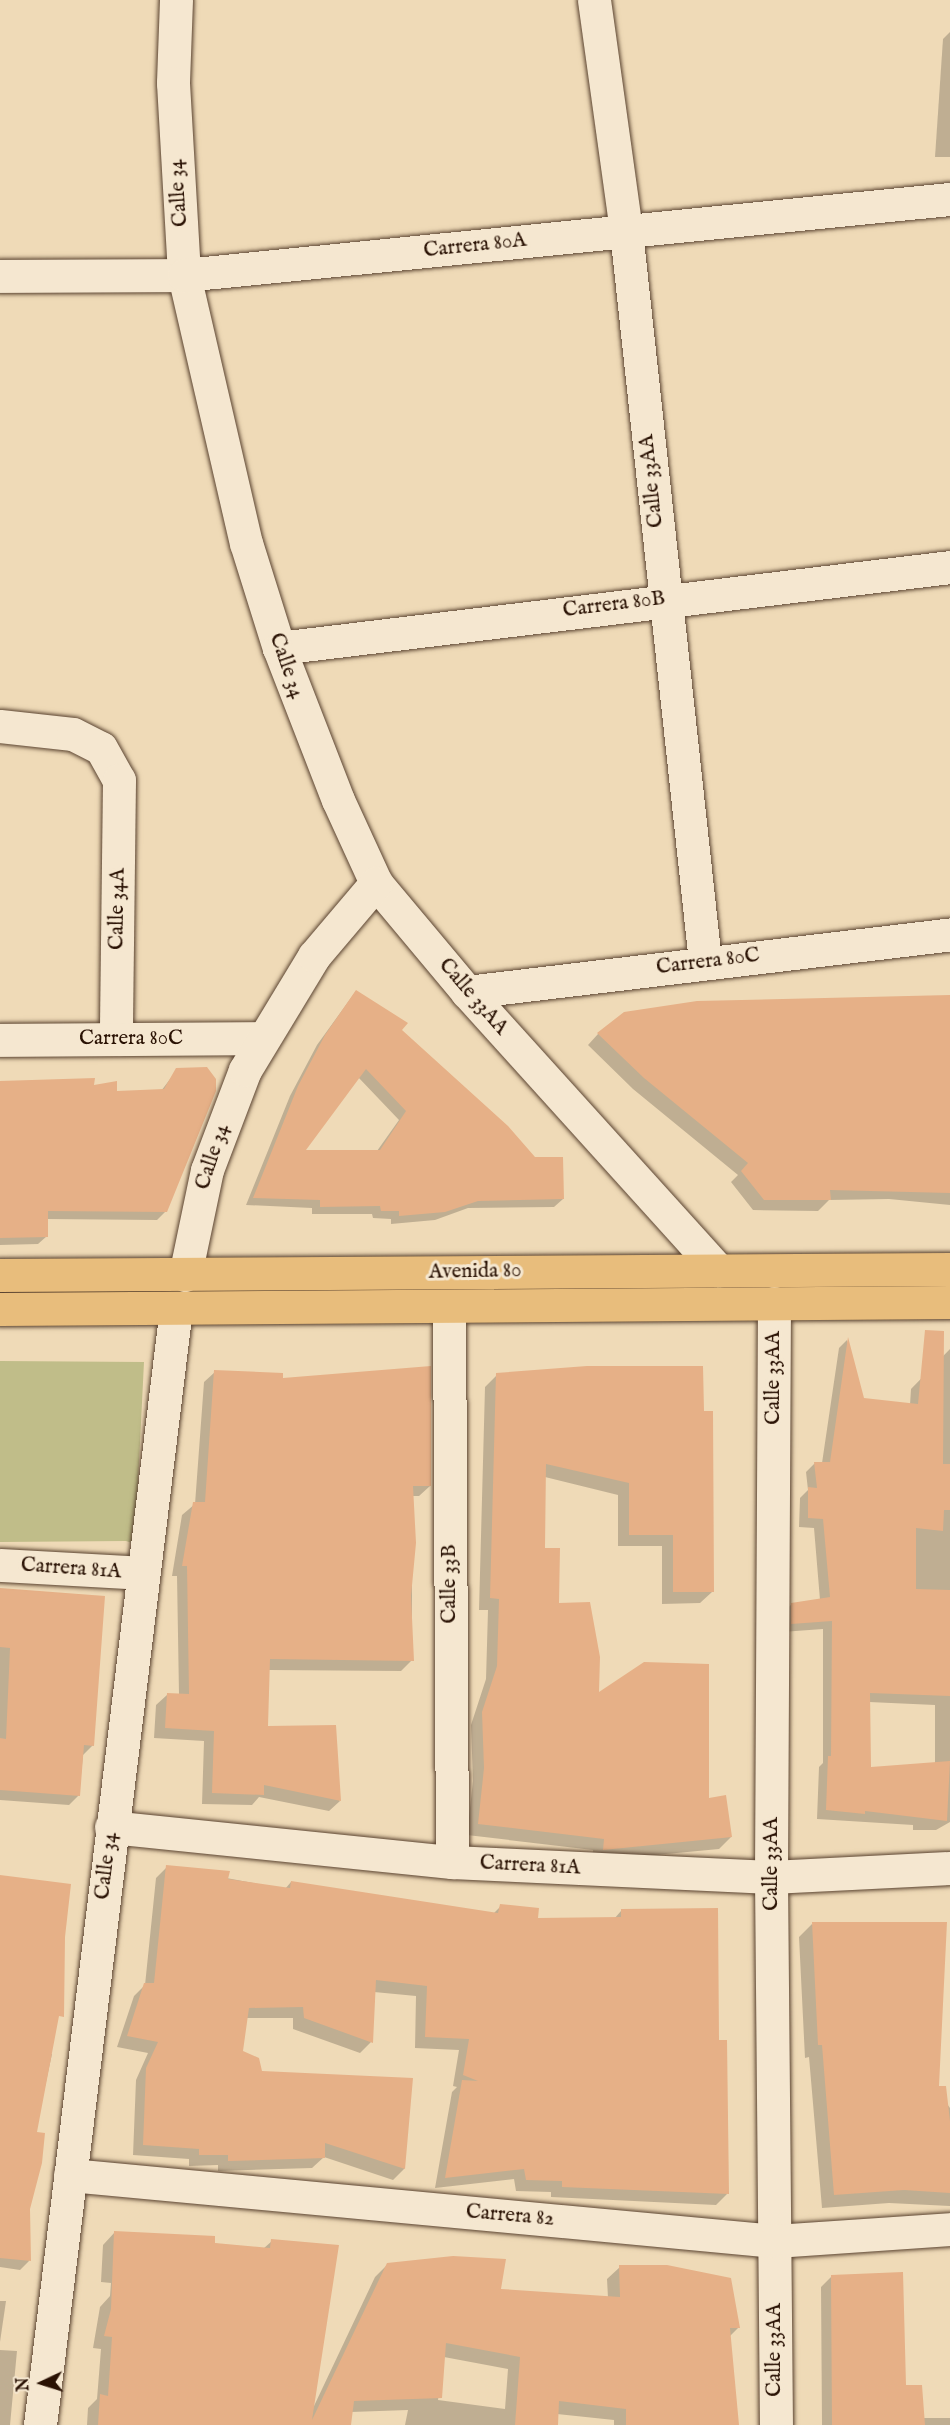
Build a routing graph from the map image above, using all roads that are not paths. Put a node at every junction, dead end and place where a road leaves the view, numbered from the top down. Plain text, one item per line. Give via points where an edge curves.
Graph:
1 (176, 0) edge
2 (594, 0) edge
3 (950, 199) edge
4 (626, 231) junction
5 (184, 275) junction
6 (0, 276) edge
7 (950, 567) edge
8 (664, 599) junction
9 (279, 648) junction
10 (0, 726) edge
11 (376, 883) junction
12 (950, 934) edge
13 (705, 962) junction
14 (467, 992) junction
15 (262, 1038) junction
16 (116, 1039) junction
17 (0, 1040) edge
18 (950, 1269) edge
19 (718, 1270) junction
20 (0, 1275) edge
21 (185, 1275) junction
22 (950, 1302) edge
23 (774, 1304) junction
24 (449, 1306) junction
25 (176, 1308) junction
26 (0, 1310) edge
27 (0, 1564) edge
28 (142, 1573) junction
29 (111, 1827) junction
30 (452, 1862) junction
31 (950, 1869) edge
32 (771, 1877) junction
33 (69, 2175) junction
34 (950, 2229) edge
35 (775, 2241) junction
36 (40, 2425) edge
37 (776, 2425) edge

1 - 5 street, Calle 34 via 173,83
2 - 4 street, Calle 33AA
3 - 4 street, Carrera 80A
4 - 5 street, Carrera 80A
4 - 8 street, Calle 33AA
5 - 6 street, Carrera 80A
5 - 9 street, Calle 34 via 223,455
7 - 8 street, Carrera 80B
8 - 9 street, Carrera 80B
8 - 13 street, Calle 33AA
9 - 11 street, Calle 34 via 334,790
10 - 16 street, Calle 34A via 73,734 101,748 119,780
11 - 14 street, Calle 33AA
11 - 15 street, Calle 34 via 314,956
12 - 13 street, Carrera 80C
13 - 14 street, Carrera 80C
14 - 19 street, Calle 33AA
15 - 16 street, Carrera 80C
15 - 21 street, Calle 34 via 231,1102 207,1170
16 - 17 street, Carrera 80C
18 - 19 main road, Avenida 80
19 - 21 main road, Avenida 80
20 - 21 main road, Avenida 80
22 - 23 main road, Avenida 80
23 - 24 main road, Avenida 80
23 - 32 street, Calle 33AA
24 - 25 main road, Avenida 80
24 - 30 street, Calle 33B
25 - 26 main road, Avenida 80
25 - 28 street, Calle 34
27 - 28 street, Carrera 81A
28 - 29 street, Calle 34
29 - 30 street, Carrera 81A
29 - 33 street, Calle 34
30 - 32 street, Carrera 81A
31 - 32 street, Carrera 81A
32 - 35 street, Calle 33AA
33 - 35 street, Carrera 82
33 - 36 street, Calle 34
34 - 35 street, Carrera 82
35 - 37 street, Calle 33AA

